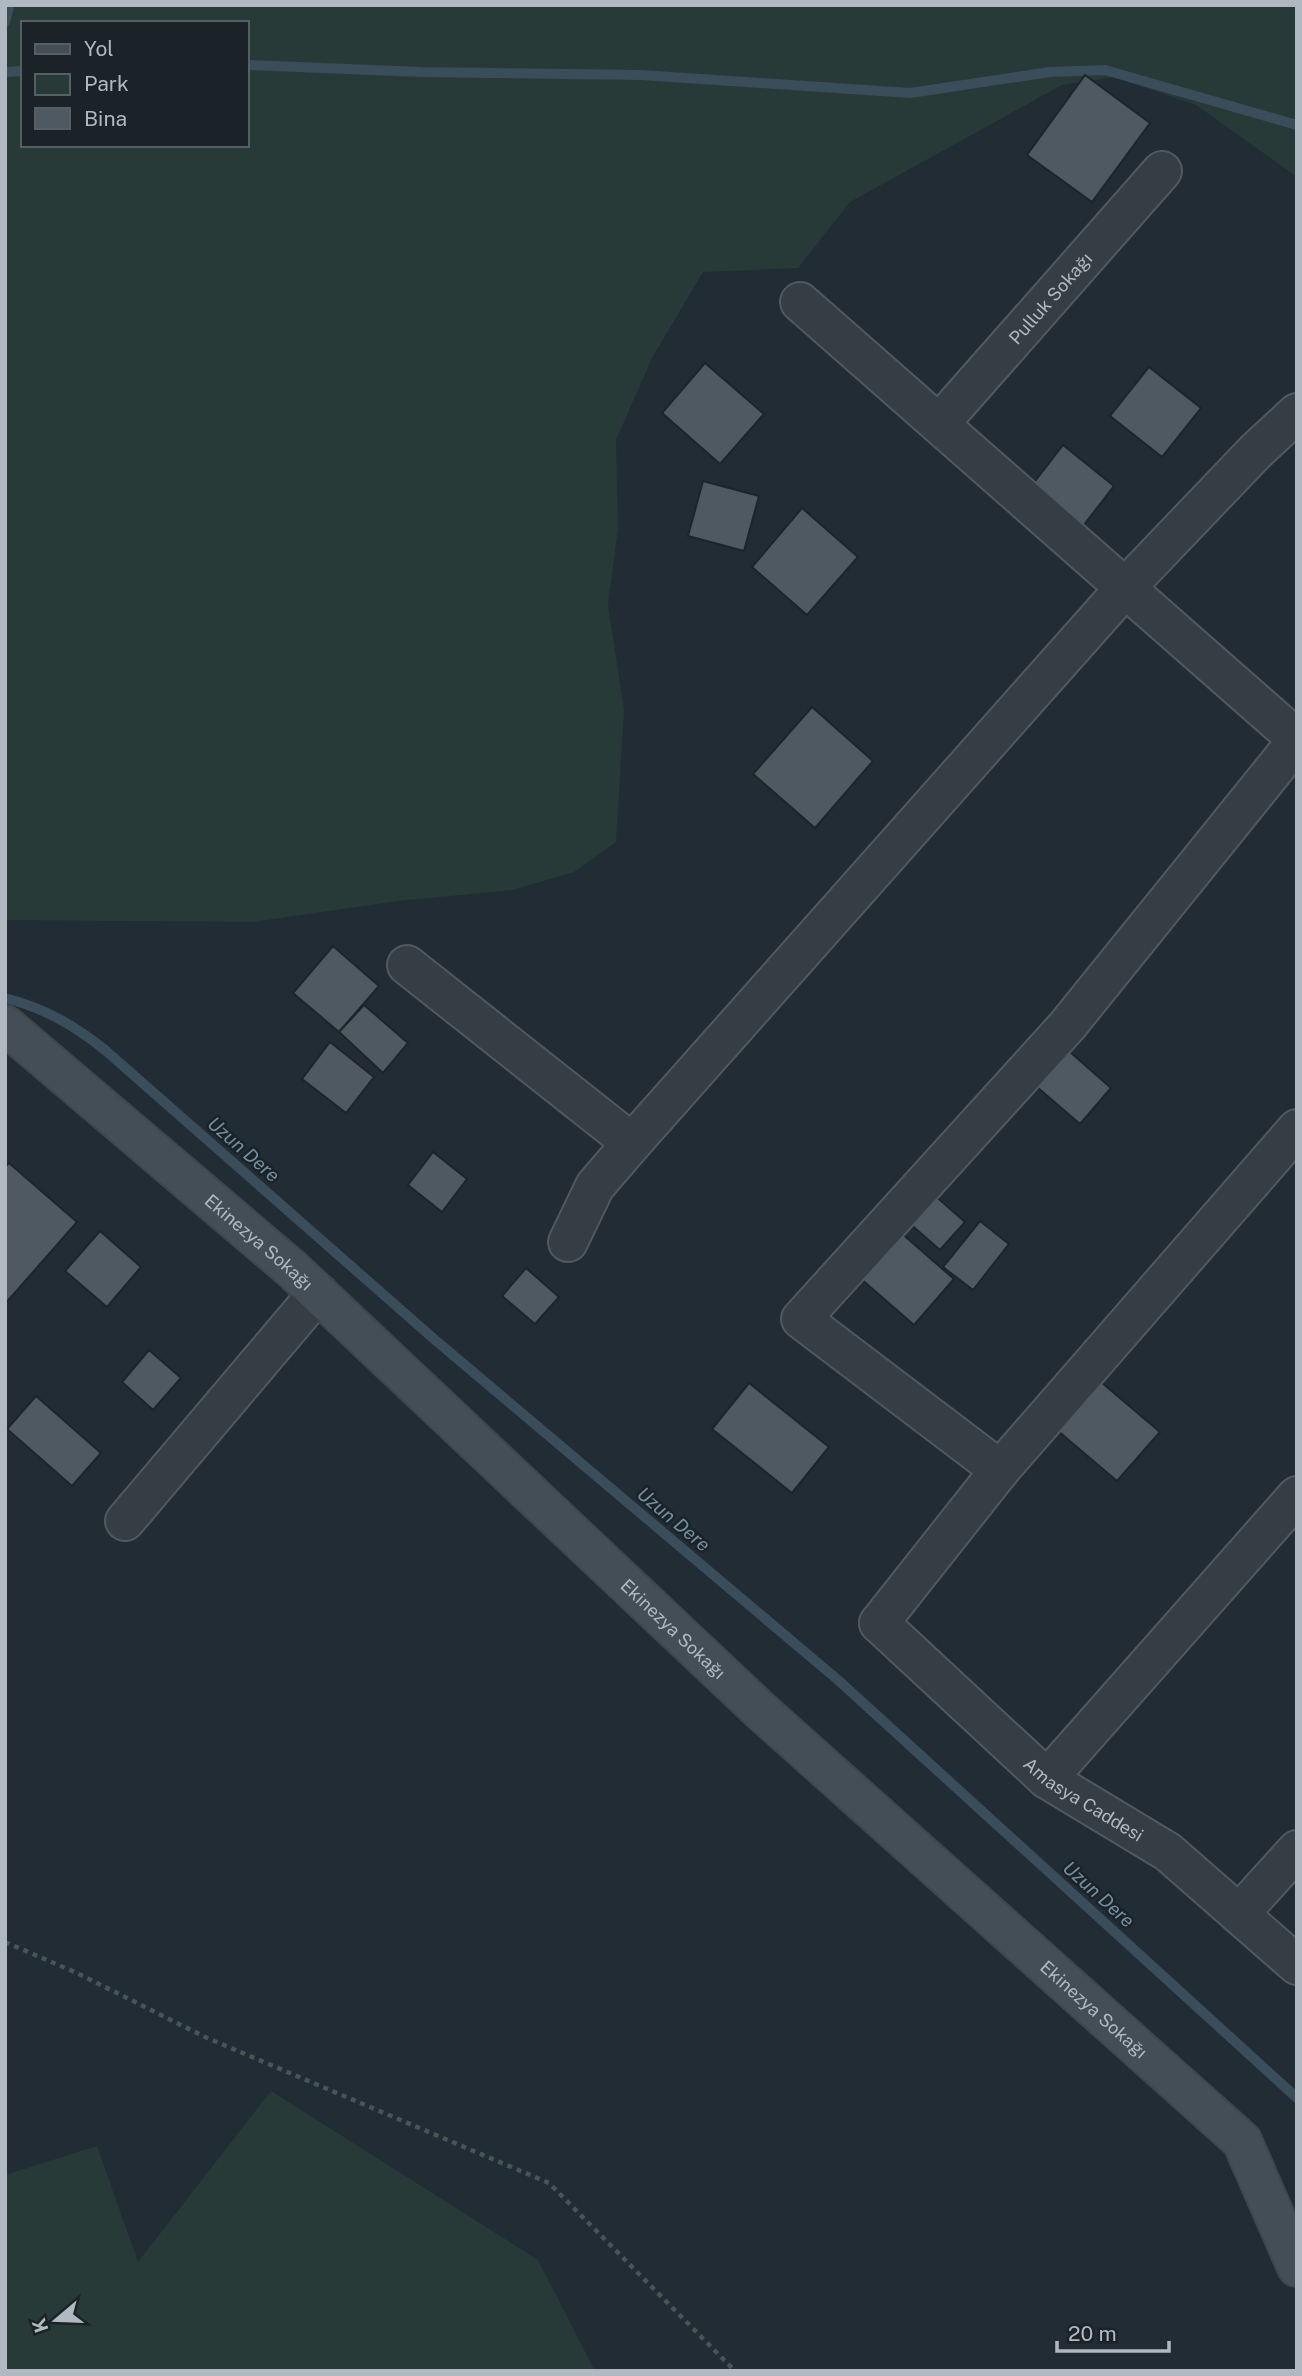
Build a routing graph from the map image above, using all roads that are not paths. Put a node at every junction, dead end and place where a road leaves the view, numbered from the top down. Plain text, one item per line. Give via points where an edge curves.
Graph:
1 (1162, 170) dead end
2 (800, 302) dead end
3 (1297, 413) edge
4 (939, 424) junction
5 (1125, 588) junction
6 (1297, 740) edge
7 (407, 965) dead end
8 (5, 1025) edge
9 (1297, 1129) edge
10 (632, 1143) junction
11 (568, 1242) dead end
12 (318, 1293) junction
13 (1000, 1470) junction
14 (1297, 1496) edge
15 (125, 1521) dead end
16 (1047, 1779) junction
17 (1297, 1850) edge
18 (1238, 1914) junction
19 (1297, 1965) edge
20 (1297, 2267) edge

1 - 4 street, Pulluk Sokağı
2 - 4 street
3 - 5 street
4 - 5 street
5 - 6 street
5 - 10 street
6 - 13 street via 1066,1026 801,1319
7 - 10 street
8 - 12 main road, Ekinezya Sokağı
9 - 13 street
10 - 11 street via 595,1185
12 - 15 street
12 - 20 main road, Ekinezya Sokağı via 761,1712 1242,2141
13 - 16 street, Amasya Caddesi via 879,1623
14 - 16 street
16 - 18 street, Amasya Caddesi via 1168,1852
17 - 18 street
18 - 19 street, Amasya Caddesi

